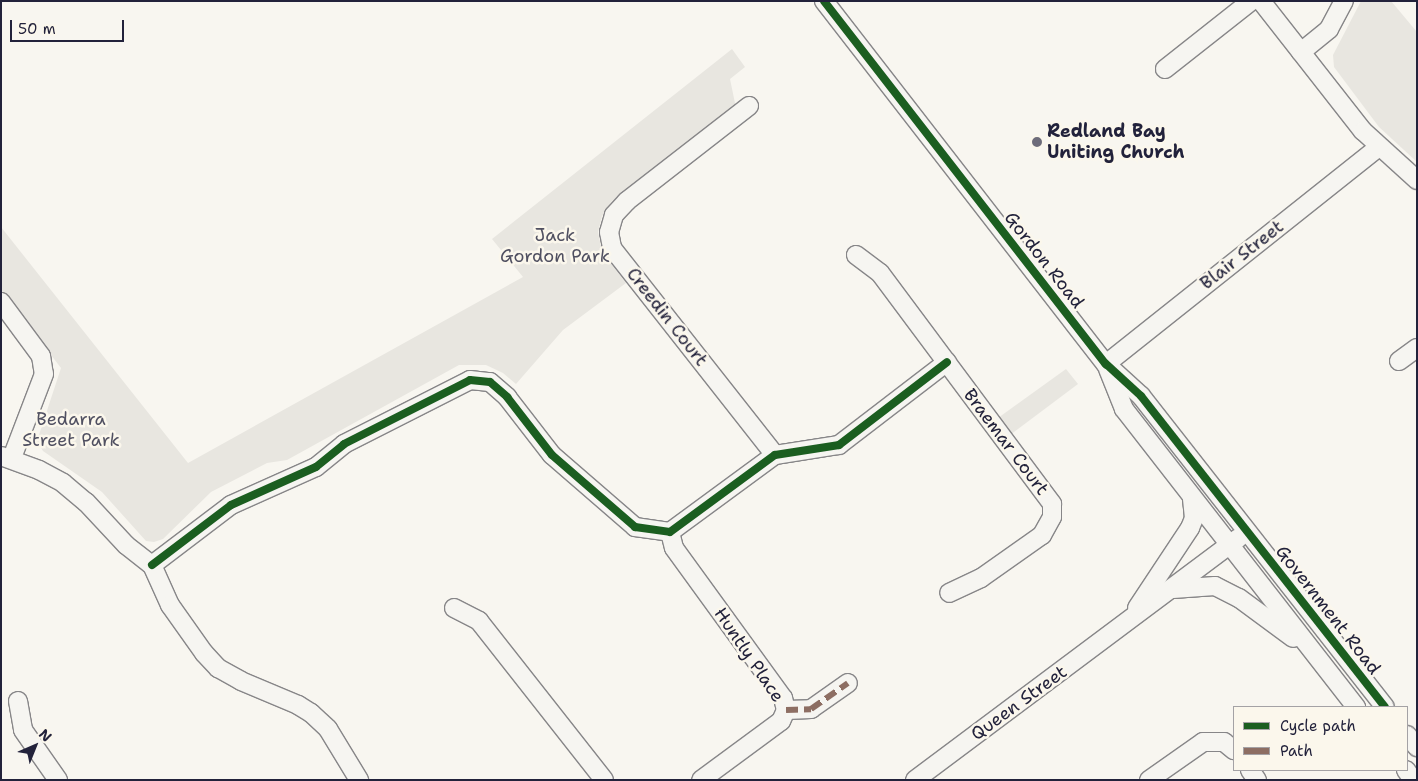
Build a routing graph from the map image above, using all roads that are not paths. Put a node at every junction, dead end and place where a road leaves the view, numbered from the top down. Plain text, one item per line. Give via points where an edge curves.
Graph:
1 (824, 1) edge
2 (1251, 1) edge
3 (1261, 1) edge
4 (1344, 1) edge
5 (1301, 52) junction
6 (1165, 69) dead end
7 (749, 106) dead end
8 (1379, 147) junction
9 (1417, 180) edge
10 (856, 254) dead end
11 (1, 302) edge
12 (1417, 348) edge
13 (1399, 361) dead end
14 (946, 362) junction
15 (1106, 364) junction
16 (775, 455) junction
17 (7, 457) edge
18 (1192, 498) junction
19 (1248, 531) junction
20 (670, 532) junction
21 (1230, 545) junction
22 (152, 565) junction
23 (1172, 589) junction
24 (949, 593) dead end
25 (454, 608) dead end
26 (1123, 626) junction
27 (1317, 658) junction
28 (848, 682) dead end
29 (18, 701) dead end
30 (1355, 706) edge
31 (1384, 706) edge
32 (786, 710) junction
33 (1408, 735) edge
34 (1417, 747) edge
35 (1233, 749) edge
36 (58, 780) edge
37 (359, 780) edge
38 (604, 780) edge
39 (701, 780) edge
40 (915, 780) edge
41 (1149, 780) edge

1 - 15 street, Gordon Road
2 - 6 street
3 - 5 street
4 - 5 street via 1328,30
5 - 8 street
7 - 16 street, Creedin Court via 627,202 614,215 610,232 612,248
8 - 9 street
8 - 15 street, Blair Street
10 - 14 street, Braemar Court via 880,273
11 - 17 street via 41,356 44,374
12 - 13 street
14 - 16 street via 839,445
14 - 24 street, Braemar Court via 1052,504 1052,517 1042,535 981,578
15 - 18 street, Gordon Road via 1124,409
15 - 19 street, Gordon Road via 1141,396
16 - 20 street
17 - 22 street via 63,484
18 - 21 street, Gordon Road
18 - 26 street, Queen Street via 1194,518 1190,528 1158,581
19 - 21 street, Queen Street
19 - 31 street, Government Road
20 - 22 street via 635,527 552,455 507,397 490,382 470,380 344,444 316,467 230,504
20 - 32 street, Huntly Place via 674,548 783,698
21 - 23 street, Queen Street
21 - 27 street
22 - 37 street via 170,605 218,668 311,713 328,729
23 - 26 street, Queen Street
23 - 27 street via 1215,586 1239,598
25 - 38 street via 479,621
26 - 40 street, Queen Street
27 - 30 street
28 - 32 street via 810,709
29 - 36 street via 23,730
32 - 39 street, Huntly Place via 780,721
33 - 34 street
35 - 41 street via 1224,742 1203,742

